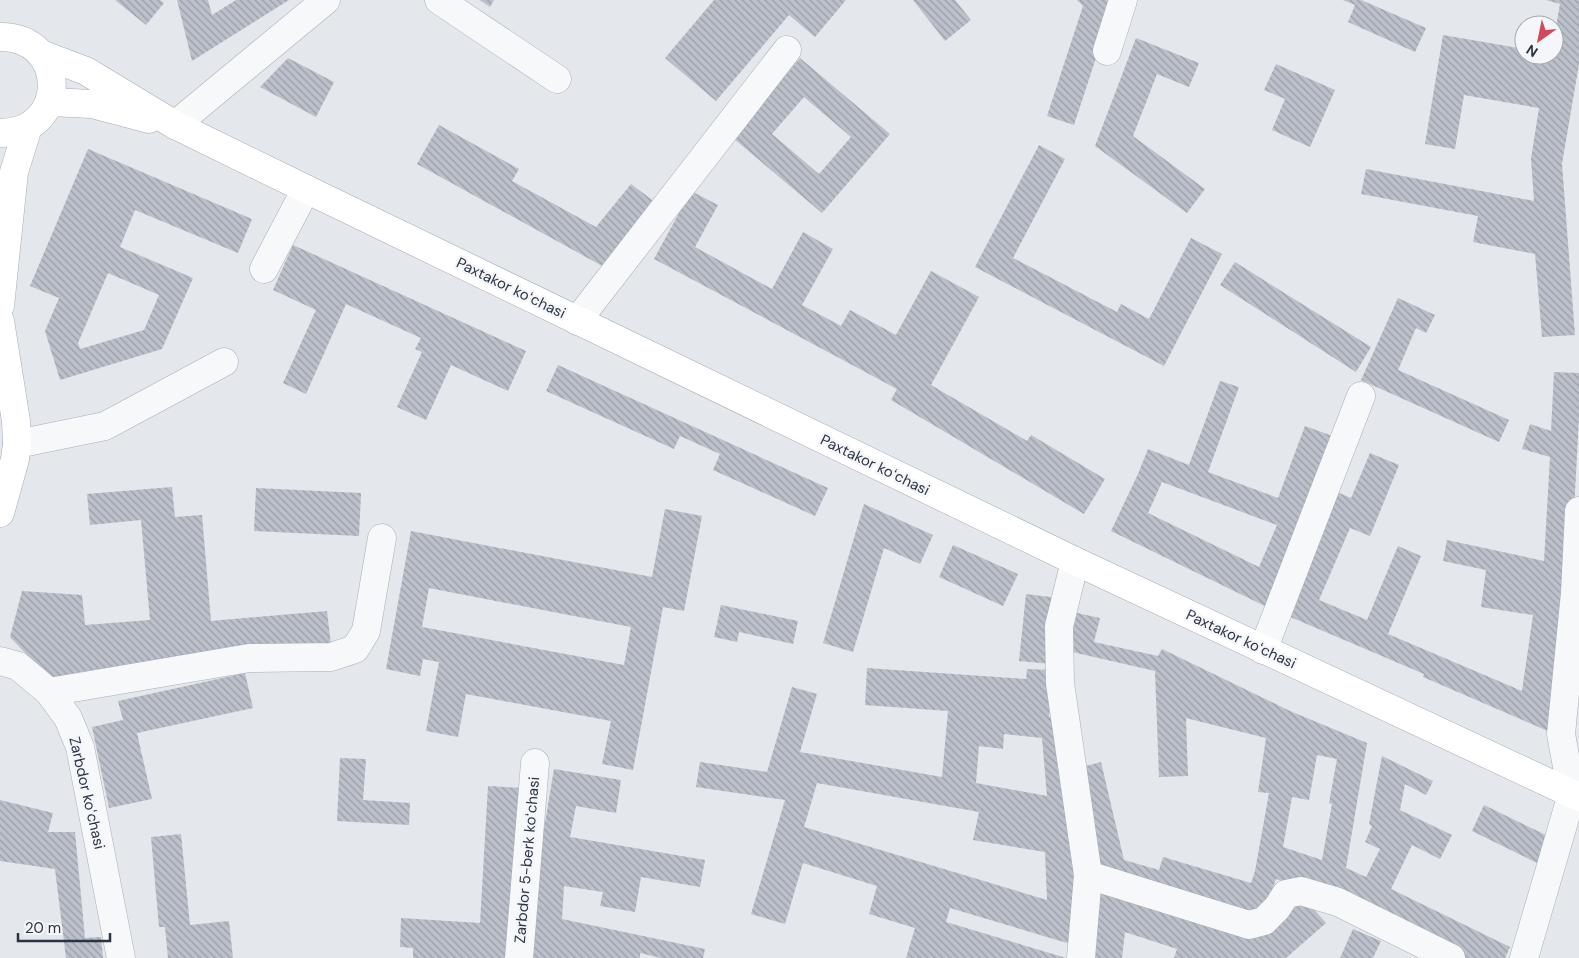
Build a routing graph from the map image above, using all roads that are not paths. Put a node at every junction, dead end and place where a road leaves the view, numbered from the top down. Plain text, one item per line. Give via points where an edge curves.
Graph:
1 (326, 0) edge
2 (438, 0) edge
3 (1124, 0) edge
4 (4, 31) edge
5 (788, 50) dead end
6 (1107, 51) dead end
7 (41, 54) junction
8 (557, 79) dead end
9 (50, 102) junction
10 (175, 125) junction
11 (28, 127) junction
12 (0, 133) edge
13 (306, 189) junction
14 (264, 269) dead end
15 (0, 306) edge
16 (577, 320) junction
17 (0, 321) edge
18 (224, 362) dead end
19 (1360, 396) dead end
20 (11, 454) edge
21 (1579, 511) edge
22 (0, 513) edge
23 (382, 538) dead end
24 (1075, 561) junction
25 (1577, 593) edge
26 (1263, 650) junction
27 (0, 661) edge
28 (49, 692) junction
29 (535, 763) dead end
30 (1576, 796) edge
31 (1088, 875) junction
32 (122, 958) edge
33 (519, 958) edge
34 (1081, 958) edge
35 (1451, 958) edge
36 (1524, 958) edge

1 - 10 street
2 - 8 street
3 - 6 street
4 - 7 main road
5 - 16 street
7 - 9 main road via 50,68 53,85
7 - 10 main road via 86,71
9 - 10 main road via 92,104
9 - 11 main road
10 - 13 main road, Paxtakor koʻchasi
11 - 12 main road via 12,133
11 - 15 main road via 14,172
13 - 14 street
13 - 16 main road, Paxtakor koʻchasi
16 - 24 main road, Paxtakor koʻchasi
17 - 20 main road via 16,422
18 - 20 street via 105,426
19 - 26 street
20 - 22 main road
21 - 25 street
23 - 28 street via 366,631 355,649 332,657 249,658
24 - 26 main road, Paxtakor koʻchasi
24 - 31 street via 1059,626 1060,683
25 - 30 street via 1561,734
26 - 30 main road, Paxtakor koʻchasi
27 - 28 street, Zarbdor koʻchasi via 18,666
28 - 32 street, Zarbdor koʻchasi via 68,718 80,747
29 - 33 street, Zarbdor 5-berk koʻchasi
30 - 36 street
31 - 34 street
31 - 35 street via 1249,925 1264,921 1286,894 1301,891 1338,902

